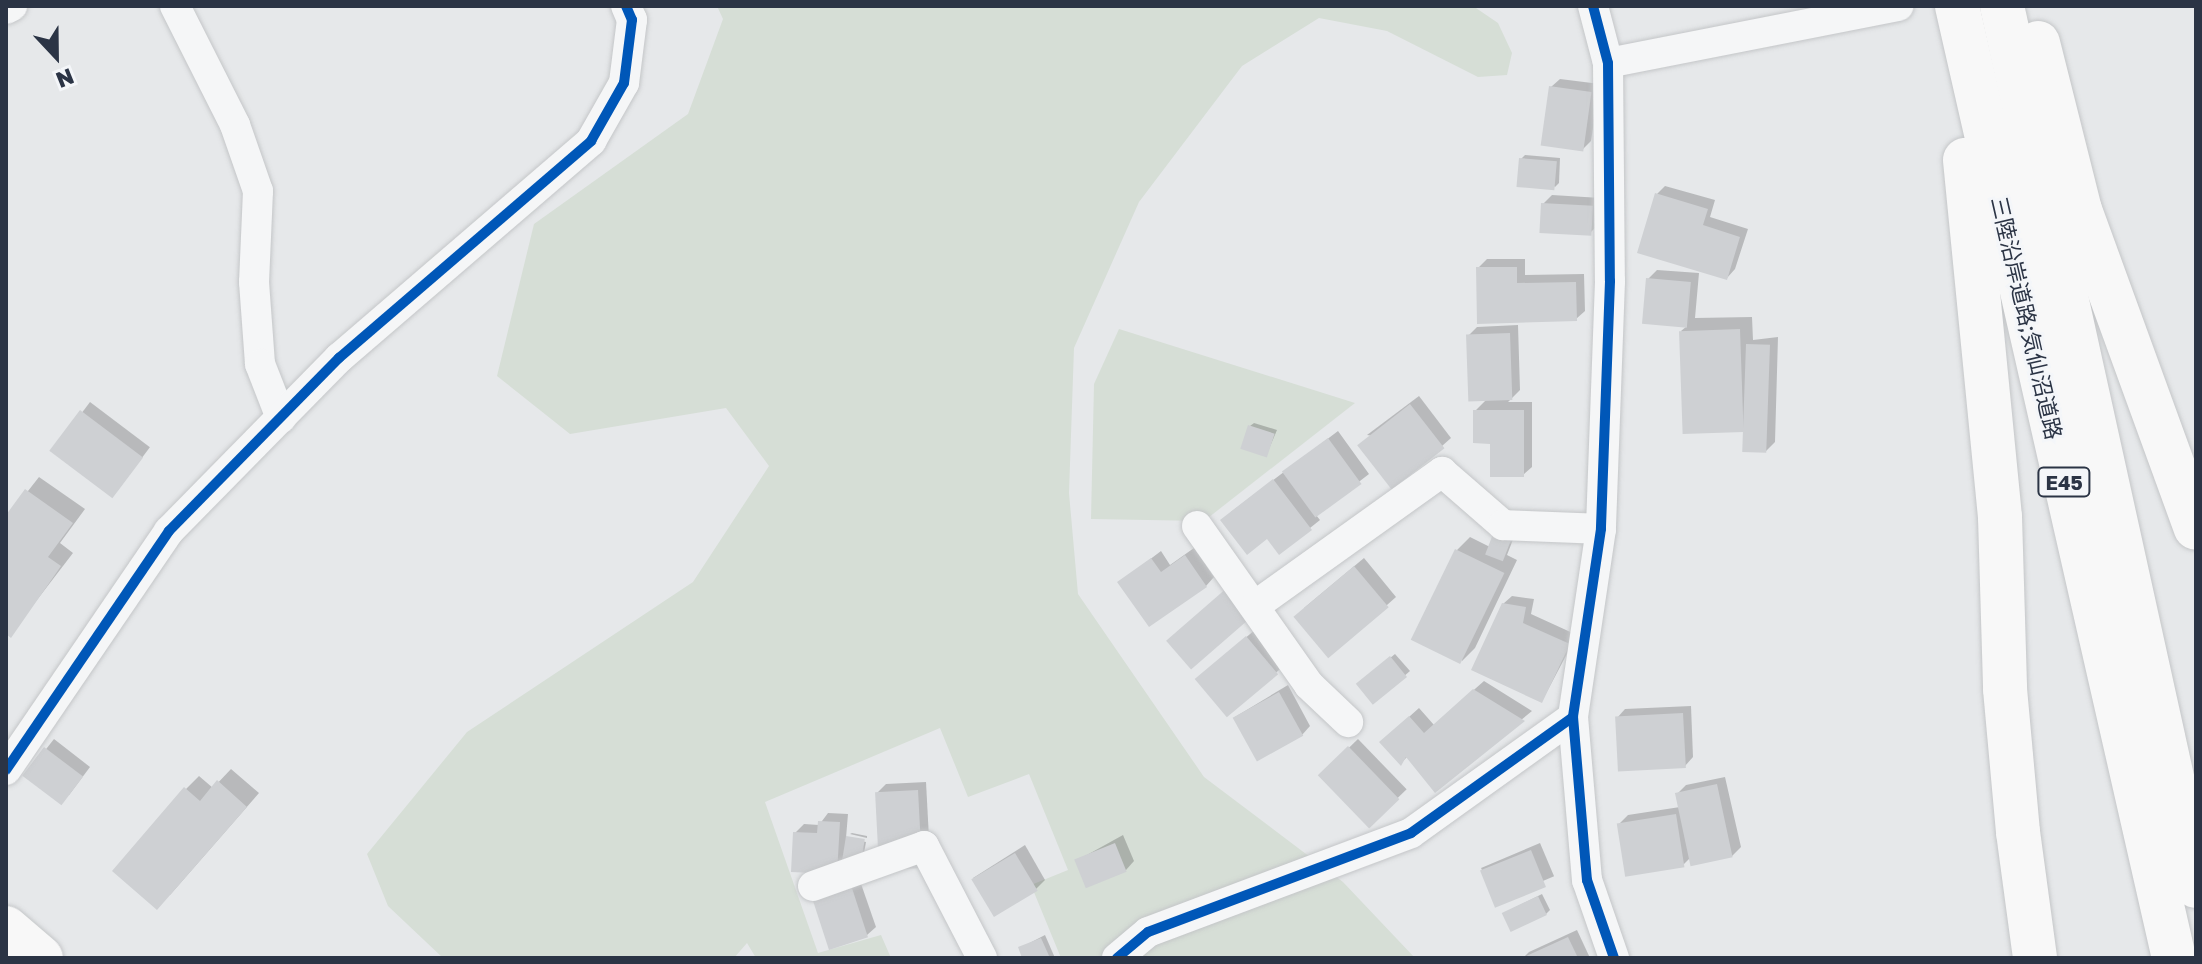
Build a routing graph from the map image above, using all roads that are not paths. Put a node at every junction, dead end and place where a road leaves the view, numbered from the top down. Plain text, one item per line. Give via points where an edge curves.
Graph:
1 (12, 6) edge
2 (175, 6) edge
3 (626, 6) edge
4 (1593, 6) edge
5 (1898, 6) edge
6 (1945, 6) edge
7 (1957, 6) edge
8 (2002, 6) edge
9 (2028, 6) edge
10 (6, 9) edge
11 (1608, 63) junction
12 (281, 418) junction
13 (1197, 526) dead end
14 (2196, 528) edge
15 (1601, 529) junction
16 (1256, 605) junction
17 (1573, 717) junction
18 (1348, 722) dead end
19 (6, 770) edge
20 (813, 886) dead end
21 (2196, 886) edge
22 (6, 928) edge
23 (41, 958) edge
24 (982, 958) edge
25 (1117, 958) edge
26 (1614, 958) edge
27 (2035, 958) edge
28 (2174, 958) edge

1 - 10 street
2 - 12 street via 235,125 258,191 254,282 260,364
3 - 12 street via 632,20 624,83 591,141 339,358
4 - 11 street
5 - 11 street
6 - 27 main road via 1979,264 2000,517 2007,705
7 - 28 main road, 三陸沿岸道路;気仙沼道路 / E45
8 - 21 main road, 三陸沿岸道路;気仙沼道路 / E45
9 - 14 main road via 2080,210
11 - 15 street via 1612,177
12 - 19 street via 169,531
13 - 16 street
15 - 16 street via 1503,525 1442,472
15 - 17 street
16 - 18 street via 1309,685
17 - 25 street via 1411,833 1148,932
17 - 26 street via 1587,880
20 - 24 street via 924,846
22 - 23 main road

